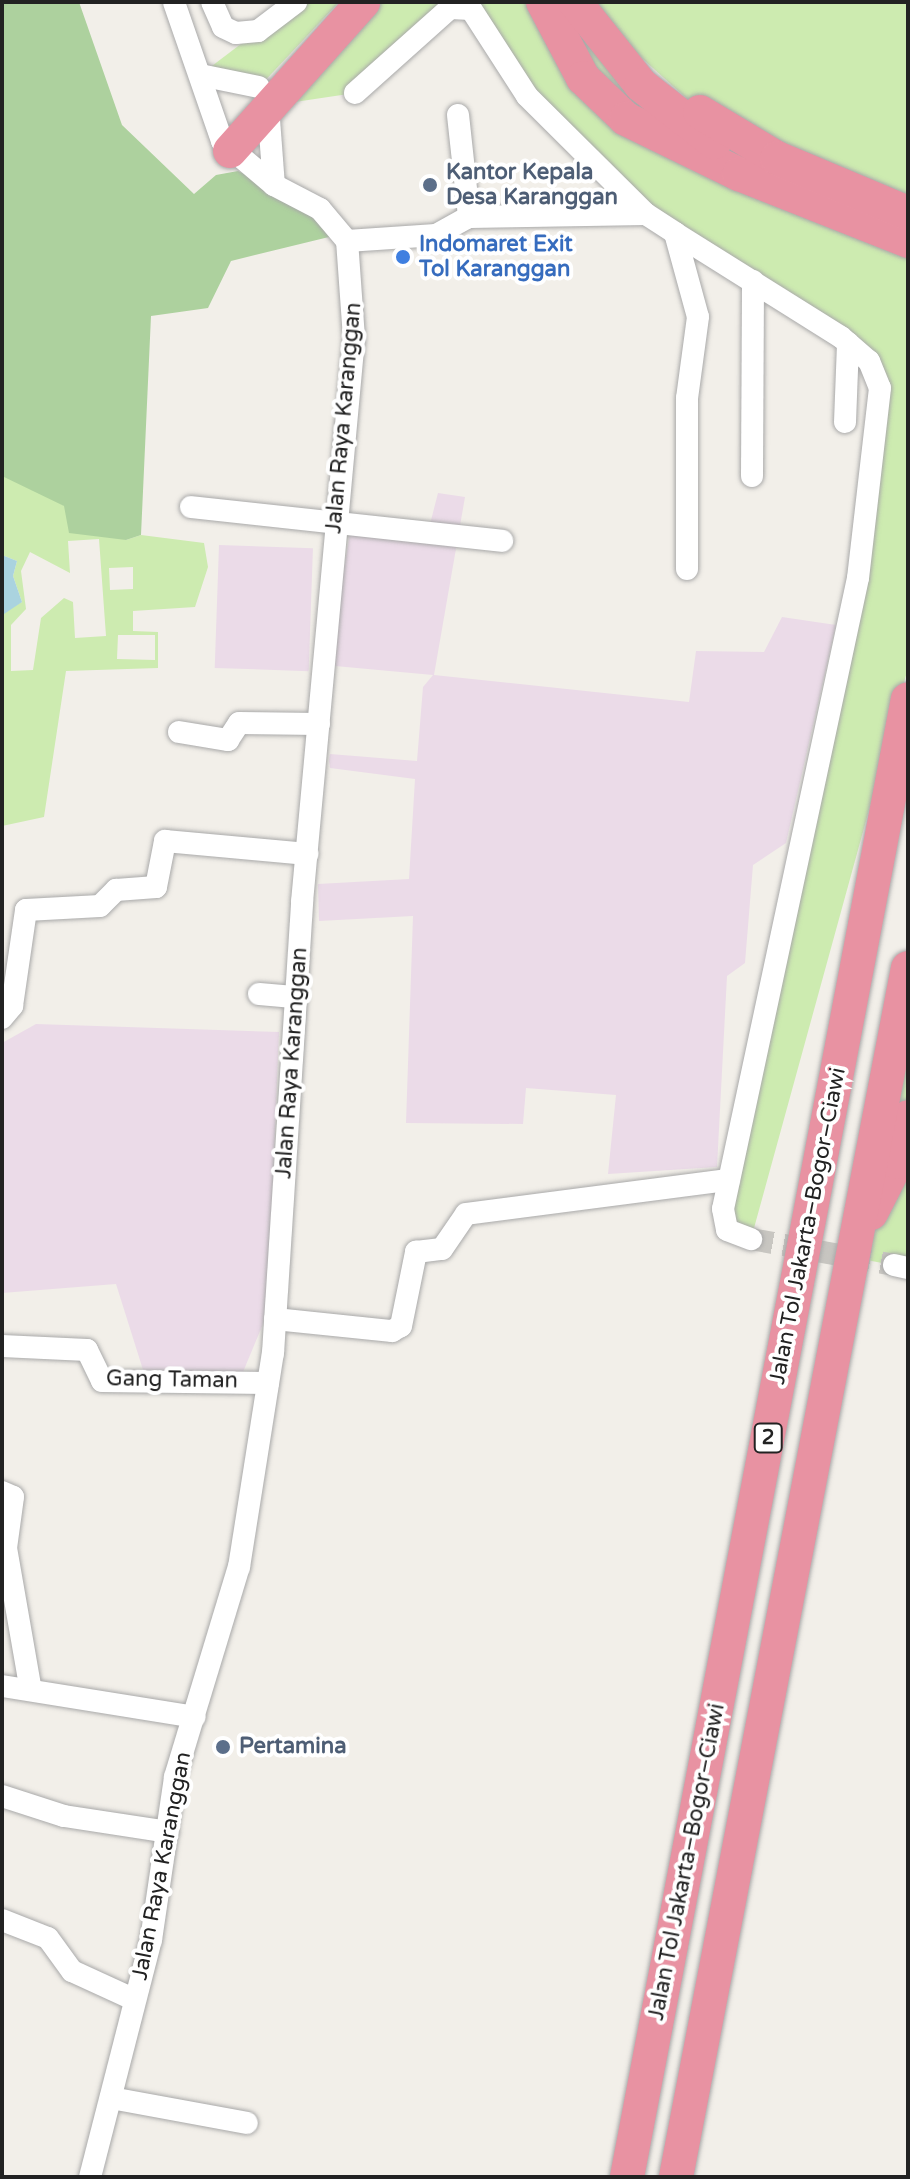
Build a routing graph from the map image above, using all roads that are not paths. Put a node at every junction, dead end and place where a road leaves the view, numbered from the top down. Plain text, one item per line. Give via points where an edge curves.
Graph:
1 (174, 2) edge
2 (212, 2) edge
3 (296, 2) edge
4 (339, 2) edge
5 (363, 2) edge
6 (543, 2) edge
7 (575, 2) edge
8 (595, 2) edge
9 (200, 75) junction
10 (355, 93) dead end
11 (263, 97) junction
12 (458, 115) dead end
13 (223, 140) junction
14 (274, 185) junction
15 (646, 214) junction
16 (469, 217) junction
17 (908, 230) edge
18 (675, 233) junction
19 (347, 241) junction
20 (753, 281) junction
21 (848, 343) junction
22 (845, 422) dead end
23 (752, 476) dead end
24 (191, 507) dead end
25 (335, 523) junction
26 (502, 541) dead end
27 (687, 569) dead end
28 (908, 699) edge
29 (319, 724) junction
30 (179, 732) dead end
31 (307, 854) junction
32 (908, 968) edge
33 (259, 994) dead end
34 (297, 997) junction
35 (2, 1018) edge
36 (908, 1117) edge
37 (729, 1180) junction
38 (751, 1239) tunnel mouth
39 (853, 1247) junction
40 (275, 1319) junction
41 (2, 1346) edge
42 (268, 1383) junction
43 (2, 1492) edge
44 (2, 1686) edge
45 (30, 1686) junction
46 (195, 1717) junction
47 (2, 1796) edge
48 (168, 1832) junction
49 (2, 1920) edge
50 (135, 2000) junction
51 (111, 2098) junction
52 (247, 2123) dead end
53 (90, 2177) edge
54 (627, 2177) edge
55 (676, 2177) edge

1 - 9 street
2 - 3 street via 223,27 236,33 258,31
4 - 11 highway
5 - 11 highway
6 - 17 highway via 583,78 626,119 739,174
7 - 17 highway via 620,64 706,138
8 - 17 highway via 624,42 714,123
9 - 11 street
9 - 13 street
10 - 15 street via 450,8 471,9 535,105
11 - 13 highway
11 - 14 street
12 - 16 street
13 - 14 street
14 - 19 street via 320,209
15 - 16 street
15 - 18 street
16 - 19 street via 436,235
18 - 20 street
18 - 27 street via 698,317 687,398
19 - 25 street, Jalan Raya Karanggan via 354,338
20 - 21 street
20 - 23 street
21 - 22 street
21 - 37 street via 869,361 880,388 863,549
24 - 25 street
25 - 26 street
25 - 29 street, Jalan Raya Karanggan
28 - 54 highway, Jalan Tol Jakarta–Bogor–Ciawi / 2
29 - 30 street via 239,723 228,740
29 - 31 street, Jalan Raya Karanggan
31 - 34 street, Jalan Raya Karanggan
31 - 35 street via 165,841 156,887 116,890 100,906 27,909 12,1006
32 - 39 highway, 2
33 - 34 street
34 - 40 street, Jalan Raya Karanggan
36 - 39 highway via 897,1162
37 - 38 street via 723,1226
37 - 40 street via 466,1214 442,1249 416,1252 401,1326 392,1331
39 - 55 highway, 2
40 - 42 street, Jalan Raya Karanggan
41 - 42 street, Gang Taman via 87,1350 102,1381
42 - 46 street, Jalan Raya Karanggan via 239,1567
43 - 45 street via 13,1497 6,1548
44 - 45 street
45 - 46 street
46 - 48 street, Jalan Raya Karanggan via 175,1777
47 - 48 street via 64,1816
48 - 50 street, Jalan Raya Karanggan
49 - 50 street via 48,1938 72,1971
50 - 51 street, Jalan Raya Karanggan
51 - 52 street
51 - 53 street, Jalan Raya Karanggan

